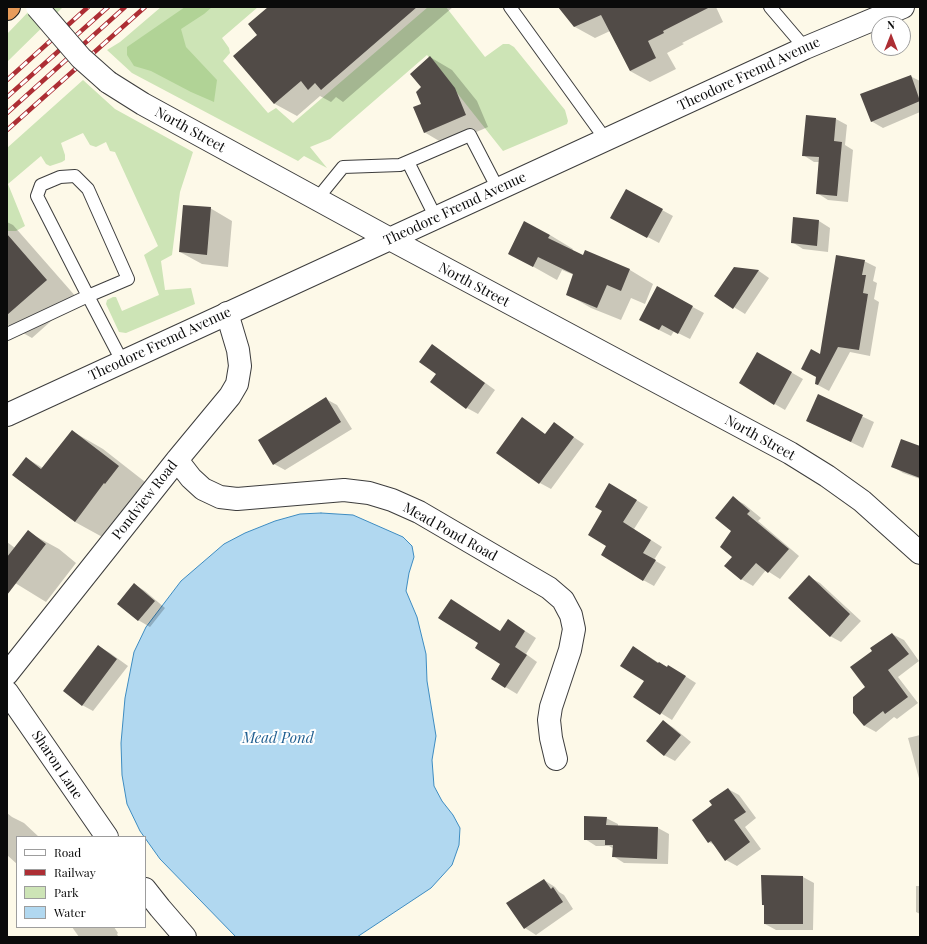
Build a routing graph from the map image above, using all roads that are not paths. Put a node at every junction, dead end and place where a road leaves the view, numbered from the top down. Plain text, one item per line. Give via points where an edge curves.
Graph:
1 (37, 7) edge
2 (510, 7) edge
3 (770, 7) edge
4 (903, 7) edge
5 (805, 48) junction
6 (606, 140) junction
7 (408, 162) junction
8 (498, 190) junction
9 (317, 199) junction
10 (436, 218) junction
11 (390, 239) junction
12 (88, 296) junction
13 (227, 313) junction
14 (7, 334) edge
15 (122, 361) junction
16 (7, 415) edge
17 (177, 460) junction
18 (920, 553) edge
19 (7, 674) edge
20 (7, 692) edge
21 (556, 759) dead end
22 (106, 836) edge
23 (146, 890) edge
24 (185, 937) edge

1 - 9 street, North Street, bridge via 82,58 108,82 130,97
2 - 6 lane
3 - 5 lane
4 - 5 street, Theodore Fremd Avenue
5 - 6 street, Theodore Fremd Avenue
6 - 8 street, Theodore Fremd Avenue
7 - 8 lane via 470,135
7 - 9 lane via 400,166 343,167
7 - 10 lane
8 - 10 street, Theodore Fremd Avenue
9 - 11 street, North Street
10 - 11 street, Theodore Fremd Avenue
11 - 13 street, Theodore Fremd Avenue
11 - 18 street, North Street via 790,453 862,501
12 - 12 lane via 37,196 41,186 60,177 75,176 88,190 128,279
12 - 14 lane
12 - 15 lane
13 - 15 street, Theodore Fremd Avenue
13 - 17 street, Pondview Road via 238,350 240,366 237,384
15 - 16 street, Theodore Fremd Avenue
17 - 19 street, Pondview Road
17 - 21 street, Mead Pond Road via 203,489 220,497 237,499 344,490 369,493 392,500 419,512 549,588 563,600 572,615 574,629 549,720 550,738
20 - 22 street, Sharon Lane
23 - 24 street

